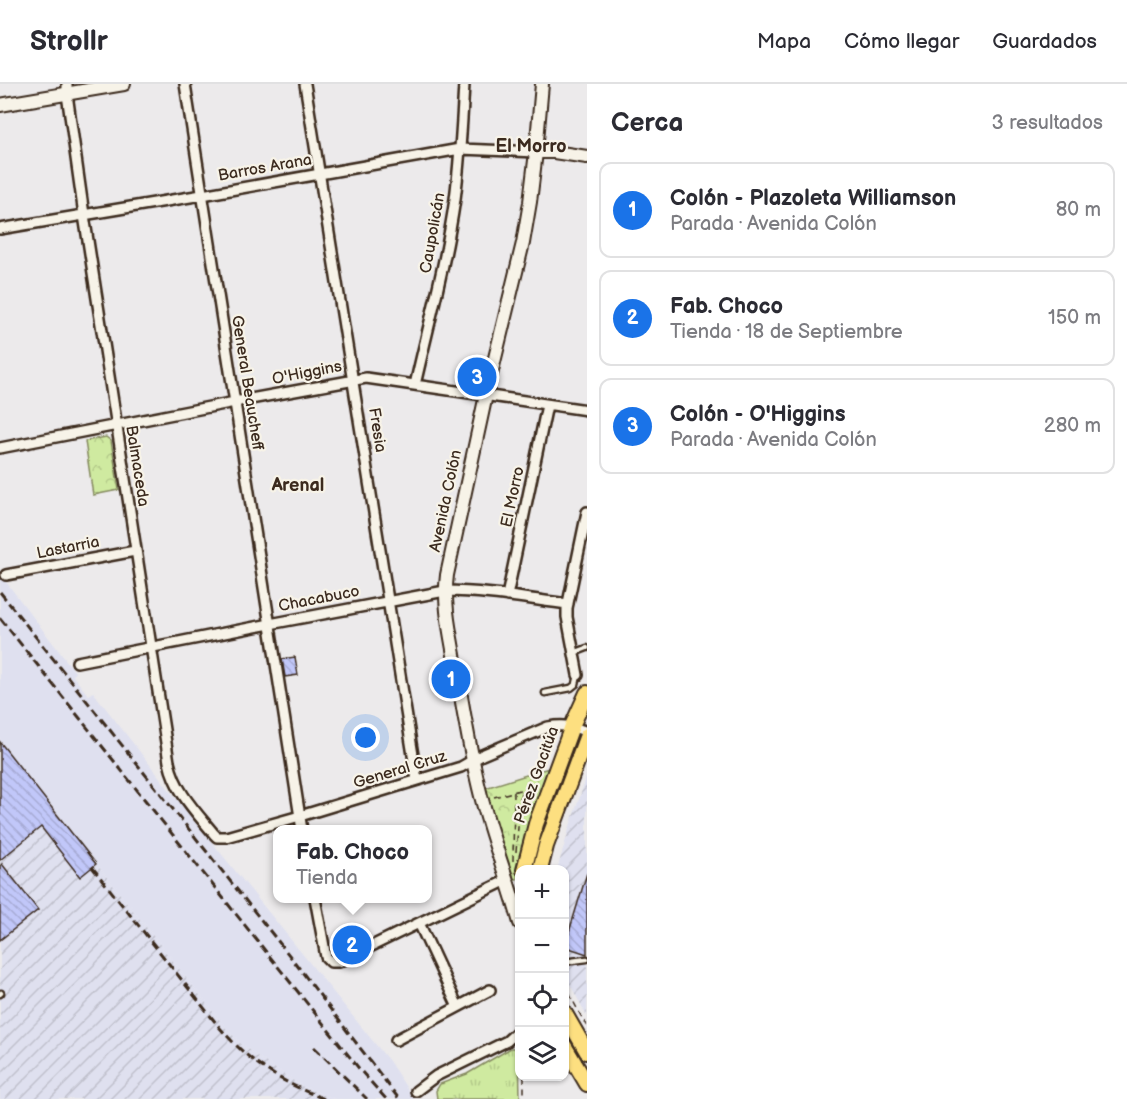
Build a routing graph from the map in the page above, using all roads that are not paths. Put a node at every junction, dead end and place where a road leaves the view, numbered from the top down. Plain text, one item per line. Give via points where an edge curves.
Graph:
1 (124, 84) edge
2 (185, 84) edge
3 (306, 84) edge
4 (464, 84) edge
5 (542, 84) edge
6 (67, 89) edge
7 (0, 105) edge
8 (460, 149) junction
9 (536, 152) junction
10 (587, 157) edge
11 (320, 173) junction
12 (202, 195) junction
13 (84, 215) junction
14 (0, 229) edge
15 (353, 380) junction
16 (415, 385) junction
17 (486, 395) junction
18 (234, 402) junction
19 (547, 405) junction
20 (587, 410) edge
21 (116, 426) junction
22 (0, 448) edge
23 (587, 512) edge
24 (135, 551) junction
25 (6, 575) dead end
26 (446, 591) junction
27 (507, 596) junction
28 (389, 601) junction
29 (568, 604) junction
30 (270, 624) junction
31 (150, 648) junction
32 (587, 648) edge
33 (574, 653) junction
34 (78, 662) dead end
35 (578, 675) joint
36 (545, 693) dead end
37 (587, 693) edge
38 (572, 726) junction
39 (587, 734) edge
40 (473, 760) junction
41 (417, 780) junction
42 (300, 816) junction
43 (301, 825) edge
44 (217, 837) joint
45 (518, 865) edge
46 (541, 865) edge
47 (507, 880) junction
48 (316, 903) edge
49 (518, 919) edge
50 (419, 923) junction
51 (587, 959) edge
52 (569, 961) edge
53 (490, 990) dead end
54 (458, 1007) junction
55 (569, 1021) edge
56 (515, 1033) edge
57 (396, 1040) dead end
58 (587, 1052) edge
59 (569, 1053) edge
60 (587, 1084) edge
61 (416, 1092) dead end

1 - 6 main road
2 - 12 street, General Beaucheff
3 - 11 street, Fresia
4 - 8 street, Caupolicán
5 - 9 main road, Avenida Colón
6 - 7 main road
6 - 13 street, Balmaceda
8 - 9 street, Barros Arana
8 - 11 street, Barros Arana
8 - 16 street, Caupolicán via 448,243
9 - 10 main road
9 - 17 main road, Avenida Colón via 523,243
11 - 12 street, Barros Arana
11 - 15 street, Fresia
12 - 13 street, Barros Arana
12 - 18 street, General Beaucheff
13 - 14 street, Barros Arana
13 - 21 street, Balmaceda
15 - 16 street, O'Higgins via 366,378
15 - 18 street, O'Higgins
15 - 28 street, Fresia
16 - 17 street, O'Higgins
17 - 19 street, O'Higgins
17 - 26 main road, Avenida Colón
18 - 21 street, O'Higgins
18 - 30 street, General Beaucheff
19 - 20 street, O'Higgins
19 - 27 street, El Morro
21 - 22 street, O'Higgins
21 - 24 street, Balmaceda
23 - 29 street
24 - 25 street, Lastarria
24 - 31 street, Balmaceda
26 - 27 street, Chacabuco
26 - 28 street, Chacabuco
26 - 40 main road, Avenida Colón
27 - 29 street, Chacabuco
28 - 30 street, Chacabuco
28 - 41 street, Fresia
29 - 33 street
30 - 31 street, Chacabuco
30 - 42 street, General Beaucheff
31 - 34 street, Chacabuco
31 - 44 street, Balmaceda via 170,768 185,798
32 - 33 lane
33 - 35 street
35 - 36 lane via 571,688
37 - 38 main road, Pérez Gacitúa
38 - 39 street, General Cruz
38 - 40 street, General Cruz via 548,727
38 - 45 main road, Pérez Gacitúa via 528,850
39 - 46 main road, Pérez Gacitúa
40 - 41 street, General Cruz
40 - 47 main road, Avenida Colón
41 - 42 street, General Cruz
42 - 43 street, General Beaucheff
42 - 44 street, General Cruz
47 - 49 main road, Avenida Colón
47 - 50 street
48 - 50 street via 324,953 331,962 342,961
50 - 54 street
51 - 52 lane
53 - 54 street
54 - 57 street
55 - 58 main road
56 - 61 street via 507,1041 436,1076
59 - 60 main road

